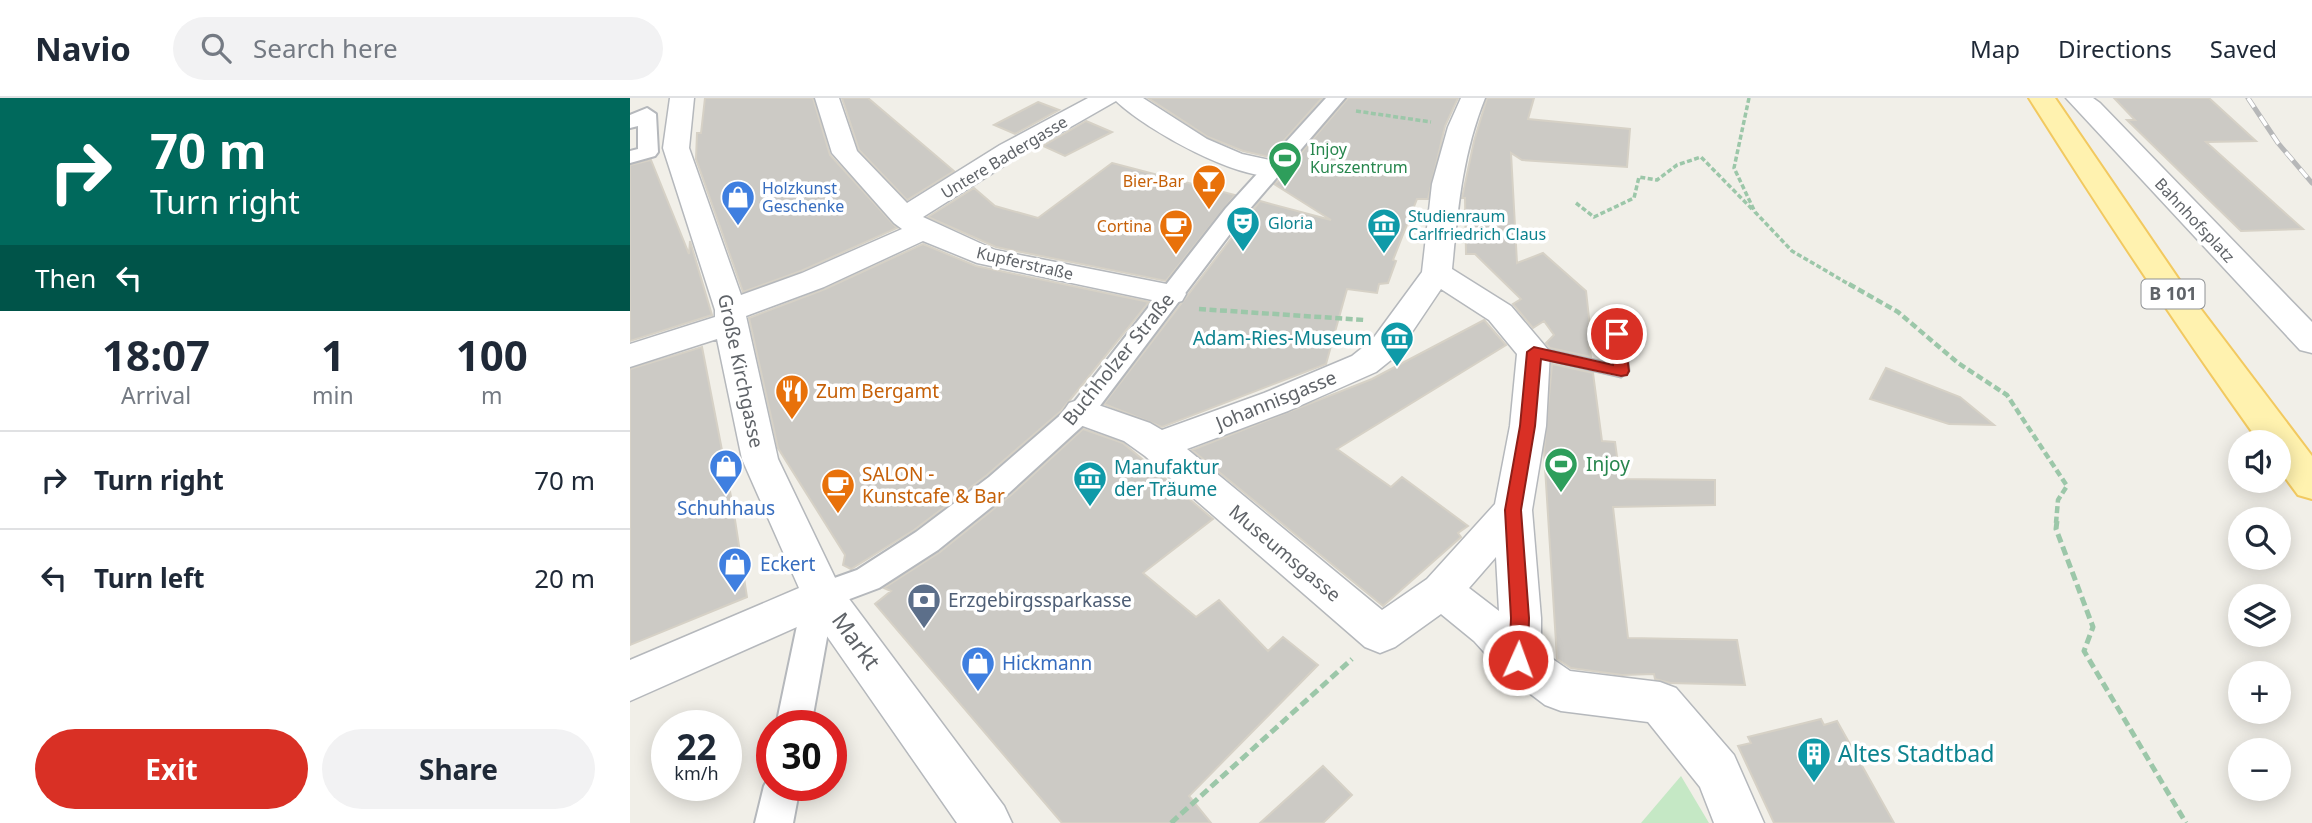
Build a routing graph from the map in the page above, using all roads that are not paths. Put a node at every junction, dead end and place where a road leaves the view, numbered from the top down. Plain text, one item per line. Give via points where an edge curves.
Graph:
1 (682, 98) edge
2 (827, 98) edge
3 (1106, 98) edge
4 (1126, 98) edge
5 (1336, 98) edge
6 (1473, 98) edge
7 (2042, 98) edge
8 (2085, 101) edge
9 (630, 122) edge
10 (630, 157) edge
11 (1274, 169) junction
12 (914, 223) junction
13 (1437, 274) junction
14 (1168, 299) junction
15 (730, 316) junction
16 (1617, 334) dead end
17 (2312, 342) edge
18 (1534, 352) junction
19 (630, 356) edge
20 (1080, 412) junction
21 (1158, 446) junction
22 (2312, 484) edge
23 (1513, 510) junction
24 (1442, 591) junction
25 (818, 608) junction
26 (1518, 660) junction
27 (630, 681) edge
28 (796, 710) edge
29 (779, 801) edge
30 (774, 823) edge
31 (987, 823) edge
32 (1739, 823) edge

1 - 15 street, Große Kirchgasse via 676,148
2 - 12 street, Kupferstraße via 845,153
3 - 12 street, Untere Badergasse via 1009,151
4 - 11 street via 1198,144 1234,160
5 - 11 street, Buchholzer Straße
6 - 13 street via 1446,184
7 - 22 main road, B 101 via 2181,306
8 - 17 street, Bahnhofsplatz
9 - 10 street via 647,114 648,152
11 - 14 street, Buchholzer Straße
12 - 14 street, Kupferstraße via 987,257
12 - 15 street, Untere Badergasse via 813,280
13 - 18 street via 1500,313
13 - 21 street, Johannisgasse via 1384,348 1364,364
14 - 20 street, Buchholzer Straße
15 - 19 street, Untere Badergasse
15 - 25 street, Große Kirchgasse via 760,459
16 - 18 lane via 1621,371
18 - 23 street via 1528,426
20 - 21 street via 1137,432
20 - 25 street, Buchholzer Straße via 999,485 926,541
21 - 24 street, Museumsgasse via 1380,634
23 - 24 street
23 - 26 street
24 - 26 street via 1489,628
25 - 27 street, Markt
25 - 28 street, Markt
25 - 31 street, Markt
26 - 32 street via 1561,690 1660,704 1717,771
29 - 30 street

